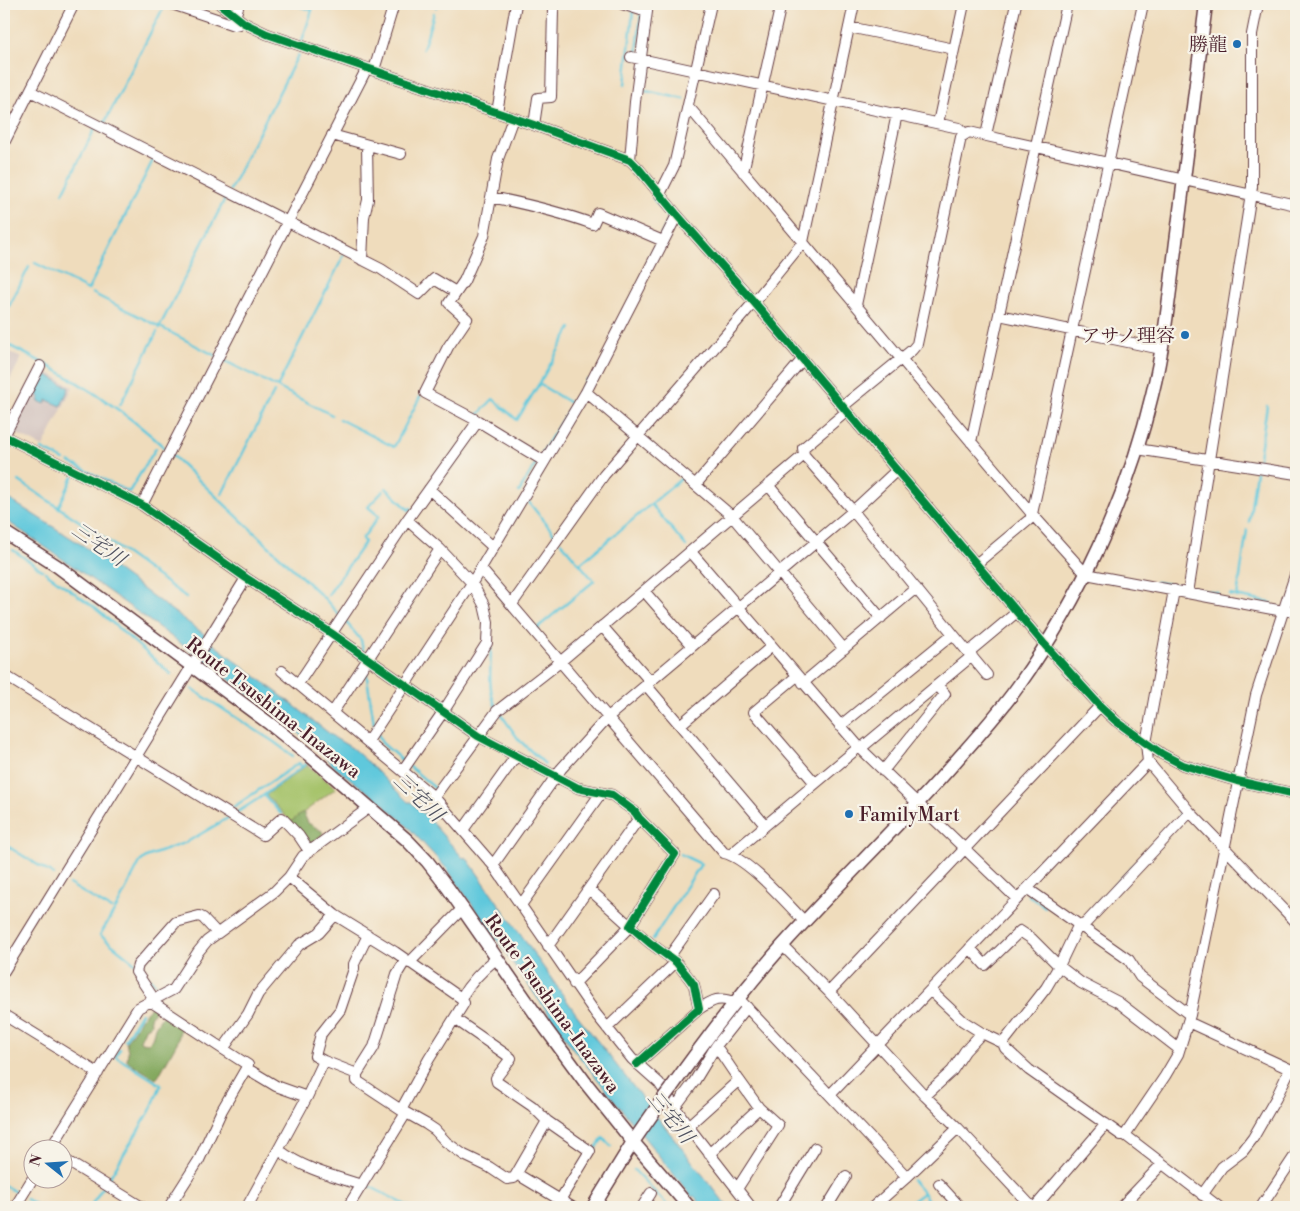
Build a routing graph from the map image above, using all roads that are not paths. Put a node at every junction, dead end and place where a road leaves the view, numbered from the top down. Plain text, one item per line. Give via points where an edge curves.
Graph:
1 (74, 4) edge
2 (172, 4) edge
3 (220, 4) edge
4 (239, 4) edge
5 (394, 4) edge
6 (516, 4) edge
7 (556, 4) edge
8 (622, 4) edge
9 (711, 4) edge
10 (781, 4) edge
11 (854, 4) edge
12 (964, 4) edge
13 (1016, 4) edge
14 (1067, 4) edge
15 (1143, 4) edge
16 (1206, 4) edge
17 (1258, 4) edge
18 (648, 8) edge
19 (240, 20) junction
20 (849, 27) junction
21 (954, 49) junction
22 (636, 58) junction
23 (370, 69) junction
24 (696, 72) junction
25 (764, 86) junction
26 (30, 91) junction
27 (834, 100) junction
28 (688, 106) junction
29 (497, 112) junction
30 (898, 114) junction
31 (513, 118) junction
32 (938, 123) junction
33 (534, 125) junction
34 (964, 134) junction
35 (332, 135) junction
36 (986, 135) junction
37 (4, 143) edge
38 (367, 146) junction
39 (1036, 146) junction
40 (401, 154) dead end
41 (630, 160) junction
42 (1109, 163) junction
43 (744, 172) junction
44 (1184, 180) junction
45 (660, 194) junction
46 (1251, 195) junction
47 (491, 197) junction
48 (1296, 205) edge
49 (677, 215) junction
50 (288, 222) junction
51 (663, 241) junction
52 (803, 242) junction
53 (362, 260) junction
54 (456, 292) junction
55 (754, 302) junction
56 (856, 305) junction
57 (999, 315) junction
58 (1073, 331) junction
59 (1161, 349) junction
60 (901, 359) junction
61 (802, 360) junction
62 (40, 366) dead end
63 (586, 392) junction
64 (844, 409) junction
65 (478, 421) junction
66 (4, 436) edge
67 (638, 436) junction
68 (971, 442) junction
69 (1137, 449) junction
70 (804, 455) junction
71 (544, 461) junction
72 (1208, 462) junction
73 (896, 471) junction
74 (1296, 474) edge
75 (696, 484) junction
76 (768, 485) junction
77 (429, 489) junction
78 (142, 505) junction
79 (853, 511) junction
80 (1032, 514) junction
81 (732, 516) junction
82 (407, 520) junction
83 (4, 532) edge
84 (816, 542) junction
85 (494, 547) junction
86 (440, 549) junction
87 (691, 552) junction
88 (976, 564) junction
89 (481, 568) junction
90 (1296, 572) edge
91 (779, 574) junction
92 (1086, 574) junction
93 (246, 578) junction
94 (472, 583) junction
95 (916, 588) junction
96 (1174, 590) junction
97 (644, 591) junction
98 (1188, 593) junction
99 (512, 604) junction
100 (739, 608) junction
101 (1282, 611) junction
102 (1296, 611) edge
103 (1017, 612) junction
104 (881, 618) junction
105 (602, 626) junction
106 (331, 634) junction
107 (953, 634) junction
108 (1045, 645) junction
109 (692, 646) junction
110 (772, 646) junction
111 (844, 649) junction
112 (970, 654) junction
113 (369, 660) junction
114 (560, 662) junction
115 (192, 664) junction
116 (282, 671) dead end
117 (4, 675) edge
118 (987, 675) dead end
119 (800, 679) junction
120 (648, 683) junction
121 (298, 684) junction
122 (937, 685) junction
123 (405, 686) junction
124 (1100, 706) junction
125 (333, 712) junction
126 (443, 712) junction
127 (608, 717) junction
128 (680, 725) junction
129 (840, 726) junction
130 (478, 736) junction
131 (368, 741) junction
132 (1146, 743) junction
133 (859, 748) junction
134 (135, 756) junction
135 (516, 756) junction
136 (1148, 762) junction
137 (403, 770) junction
138 (883, 771) junction
139 (556, 776) junction
140 (1237, 781) junction
141 (816, 783) junction
142 (601, 793) junction
143 (1296, 794) edge
144 (434, 797) junction
145 (917, 804) junction
146 (370, 807) junction
147 (1190, 812) junction
148 (639, 818) junction
149 (765, 825) junction
150 (463, 830) junction
151 (1224, 846) junction
152 (965, 849) junction
153 (310, 851) junction
154 (730, 855) junction
155 (493, 865) junction
156 (289, 877) junction
157 (589, 889) junction
158 (1028, 889) junction
159 (714, 894) dead end
160 (1017, 899) junction
161 (521, 905) junction
162 (462, 908) junction
163 (336, 915) junction
164 (805, 922) junction
165 (1296, 922) edge
166 (1081, 925) junction
167 (630, 926) junction
168 (217, 933) junction
169 (368, 935) junction
170 (548, 946) junction
171 (783, 946) junction
172 (970, 948) junction
173 (497, 958) junction
174 (672, 960) junction
175 (407, 962) junction
176 (1059, 966) junction
177 (4, 971) edge
178 (574, 984) junction
179 (931, 991) junction
180 (830, 992) junction
181 (461, 998) junction
182 (152, 1000) junction
183 (741, 1003) junction
184 (699, 1009) junction
185 (4, 1015) edge
186 (455, 1019) junction
187 (1189, 1019) junction
188 (607, 1028) junction
189 (982, 1033) junction
190 (1003, 1043) junction
191 (878, 1045) junction
192 (716, 1046) junction
193 (222, 1049) junction
194 (1180, 1049) junction
195 (324, 1061) junction
196 (638, 1064) junction
197 (246, 1068) junction
198 (1293, 1071) edge
199 (98, 1073) junction
200 (357, 1074) junction
201 (739, 1080) junction
202 (830, 1095) junction
203 (925, 1096) junction
204 (307, 1097) junction
205 (676, 1106) junction
206 (759, 1108) junction
207 (404, 1111) junction
208 (547, 1121) junction
209 (1106, 1124) junction
210 (688, 1126) junction
211 (958, 1128) junction
212 (1125, 1135) junction
213 (57, 1138) edge
214 (635, 1139) junction
215 (815, 1148) dead end
216 (279, 1150) junction
217 (709, 1154) junction
218 (1296, 1154) edge
219 (72, 1164) edge
220 (1162, 1164) junction
221 (517, 1174) junction
222 (846, 1176) dead end
223 (907, 1177) junction
224 (939, 1184) dead end
225 (362, 1185) junction
226 (27, 1188) edge
227 (737, 1189) junction
228 (651, 1192) dead end
229 (1202, 1195) junction
230 (560, 1200) junction
231 (15, 1207) edge
232 (142, 1207) edge
233 (170, 1207) edge
234 (247, 1207) edge
235 (348, 1207) edge
236 (572, 1207) edge
237 (593, 1207) edge
238 (642, 1207) edge
239 (689, 1207) edge
240 (751, 1207) edge
241 (779, 1207) edge
242 (827, 1207) edge
243 (873, 1207) edge
244 (960, 1207) edge
245 (1034, 1207) edge
246 (1121, 1207) edge
247 (1219, 1207) edge
248 (1261, 1207) edge

1 - 26 street
2 - 19 street via 234,26
3 - 19 street
4 - 19 street
5 - 23 street
6 - 29 street
7 - 33 street via 551,97 538,98
8 - 18 street
9 - 24 street
10 - 25 street
11 - 20 street
12 - 21 street
13 - 36 street
14 - 39 street
15 - 42 street
16 - 44 main road
17 - 46 street via 1252,34
18 - 22 street
19 - 23 street via 266,34
20 - 21 street
20 - 27 street
21 - 32 street
22 - 24 street
22 - 41 street
23 - 29 street
23 - 35 street
24 - 25 street
24 - 28 street
25 - 27 street
25 - 43 street
26 - 37 street
26 - 50 street
27 - 30 street
27 - 52 street
28 - 43 street
28 - 45 street via 674,166
29 - 31 street
30 - 32 street
30 - 56 street
31 - 33 street
31 - 47 street via 498,159
32 - 34 street via 959,128
33 - 41 street
34 - 36 street
34 - 60 street via 917,344
35 - 38 street
35 - 50 street
36 - 39 street
38 - 40 street
38 - 53 street via 368,200
39 - 42 street
39 - 57 street
41 - 45 street
42 - 44 street
42 - 58 street
43 - 52 street
44 - 46 street
44 - 59 main road
45 - 49 street
46 - 48 street
46 - 72 street
47 - 51 street via 532,205 593,224 598,213
47 - 54 street via 484,236
49 - 51 street
49 - 55 street
50 - 53 street
50 - 78 street
51 - 63 street
52 - 55 street
52 - 56 street
53 - 54 street via 419,294 434,279
54 - 65 street via 449,303 467,319 448,347 425,393
55 - 61 street
55 - 67 street
56 - 60 street
57 - 58 street
57 - 68 street
58 - 59 street
58 - 80 street
59 - 69 main road via 1153,394
60 - 64 street
60 - 68 street
61 - 64 street
61 - 75 street
62 - 66 street
63 - 67 street
63 - 71 street
64 - 70 street via 803,448
64 - 73 street
65 - 71 street
65 - 77 street
66 - 78 street
67 - 75 street
67 - 99 street via 604,474
68 - 80 street
69 - 72 street
69 - 92 main road
70 - 76 street
70 - 79 street
71 - 85 street
72 - 74 street
72 - 98 street
73 - 79 street
73 - 88 street
75 - 81 street
76 - 81 street
76 - 84 street
77 - 82 street
77 - 85 street
78 - 93 street
79 - 84 street
79 - 95 street
80 - 88 street
80 - 92 street
81 - 87 street
81 - 91 street
82 - 86 street
82 - 106 street
83 - 115 main road, Route Tsushima-Inazawa
84 - 91 street
84 - 104 street
85 - 89 street
86 - 94 street
86 - 113 street
87 - 97 street
87 - 100 street
88 - 103 street
89 - 94 street
89 - 99 street
90 - 101 street
91 - 100 street
91 - 111 street
92 - 96 street
92 - 108 main road
93 - 106 street
93 - 115 street
94 - 123 street
94 - 126 street via 484,605 488,643
95 - 104 street
95 - 107 street
96 - 98 street
96 - 132 street
97 - 105 street
97 - 109 street
98 - 101 street
99 - 114 street
100 - 109 street
100 - 110 street
101 - 102 street
101 - 140 street via 1256,695
103 - 108 street
103 - 112 street
104 - 111 street
105 - 114 street
105 - 120 street
106 - 113 street
106 - 121 street
107 - 112 street
107 - 129 street
108 - 124 street
108 - 145 main road via 985,729
109 - 120 street
110 - 119 street
110 - 128 street
111 - 119 street
112 - 118 street
112 - 122 street
113 - 123 street
113 - 125 street
114 - 127 street
114 - 130 street via 496,711
115 - 134 street
115 - 146 main road, Route Tsushima-Inazawa
116 - 121 street
117 - 134 street
119 - 129 street
119 - 141 street via 754,712
120 - 127 street
120 - 128 street
121 - 125 street
122 - 133 street
122 - 138 street via 945,694
123 - 126 street
123 - 131 street
124 - 132 street
124 - 152 street
125 - 131 street
126 - 130 street
126 - 137 street
127 - 139 street
127 - 154 street via 724,853
128 - 149 street
129 - 133 street
130 - 135 street
130 - 144 street
131 - 137 street
132 - 136 street
132 - 140 street via 1183,765
133 - 138 street
133 - 141 street
134 - 153 street via 264,836 282,818
134 - 177 street
135 - 139 street
135 - 150 street
136 - 147 street
136 - 158 street
137 - 144 street
138 - 145 street
139 - 142 street via 578,788
139 - 155 street
140 - 143 street
140 - 151 street
141 - 149 street
142 - 148 street via 612,795
142 - 161 street
144 - 150 street
145 - 152 street
145 - 164 main road
146 - 153 street
146 - 162 main road, Route Tsushima-Inazawa via 427,861
147 - 151 street
147 - 166 street
148 - 157 street
148 - 167 street via 675,854
149 - 154 street
150 - 155 street
151 - 165 street
151 - 187 street
152 - 160 street
152 - 180 street
153 - 156 street
154 - 164 street via 754,871
155 - 161 street
156 - 163 street
156 - 168 street via 274,892
157 - 167 street
157 - 170 street
158 - 160 street
158 - 166 street
159 - 174 street
160 - 172 street
161 - 170 street
162 - 173 main road, Route Tsushima-Inazawa
162 - 175 street
163 - 169 street
163 - 193 street via 319,933 299,944 258,994 248,1014
164 - 171 main road
166 - 176 street
166 - 187 street via 1129,960 1140,977
167 - 174 street
167 - 178 street
168 - 182 street via 198,952 174,989
168 - 182 street via 199,916 176,922 136,972
169 - 175 street
169 - 195 street via 354,964 340,1010 321,1034 315,1056
170 - 178 street
171 - 180 street
171 - 183 main road
172 - 176 street via 986,965 1020,931
172 - 179 street
173 - 181 street via 481,970
173 - 214 main road, Route Tsushima-Inazawa via 546,1029
174 - 184 street via 694,985
174 - 188 street
175 - 181 street
175 - 200 street via 397,974 374,1047
176 - 190 street
176 - 194 street via 1081,984 1118,1002
178 - 188 street
179 - 189 street via 963,1021
179 - 191 street
180 - 191 street
181 - 186 street via 464,1003
182 - 193 street
182 - 199 street via 138,1008
183 - 184 street via 725,998
183 - 192 street
183 - 202 street
183 - 214 main road, bridge via 670,1088
184 - 196 street
185 - 199 street
186 - 207 street
186 - 208 street via 510,1058 496,1078 497,1082 532,1106
187 - 194 street
187 - 198 street
188 - 196 street
189 - 190 street
189 - 203 street via 952,1071
190 - 209 street via 1029,1070
191 - 202 street
191 - 203 street
192 - 201 street
192 - 205 street
193 - 197 street via 248,1066
194 - 212 street
195 - 200 street
195 - 204 street
196 - 205 street via 659,1083
197 - 204 street via 276,1086
197 - 233 street via 199,1160
198 - 229 street via 1253,1138 1243,1151 1222,1167
199 - 213 street
200 - 207 street via 357,1081
201 - 206 street
201 - 210 street
202 - 223 street
203 - 211 street
204 - 216 street
205 - 210 street
206 - 217 street
206 - 227 street via 778,1125
207 - 221 street via 435,1130 464,1155 489,1166 507,1179
207 - 225 street
208 - 221 street
208 - 230 street via 590,1151
209 - 212 street
209 - 245 street
210 - 217 street
211 - 223 street
211 - 245 street
212 - 220 street
214 - 237 main road
214 - 239 main road, Route Tsushima-Inazawa
215 - 241 street
216 - 225 street via 312,1169
216 - 234 street
217 - 227 street
218 - 248 street
219 - 232 street
220 - 229 street
220 - 246 street
221 - 230 street
222 - 242 street
223 - 243 street
224 - 244 street
225 - 235 street
226 - 231 street
227 - 240 street
228 - 238 street
229 - 247 street
230 - 236 street

